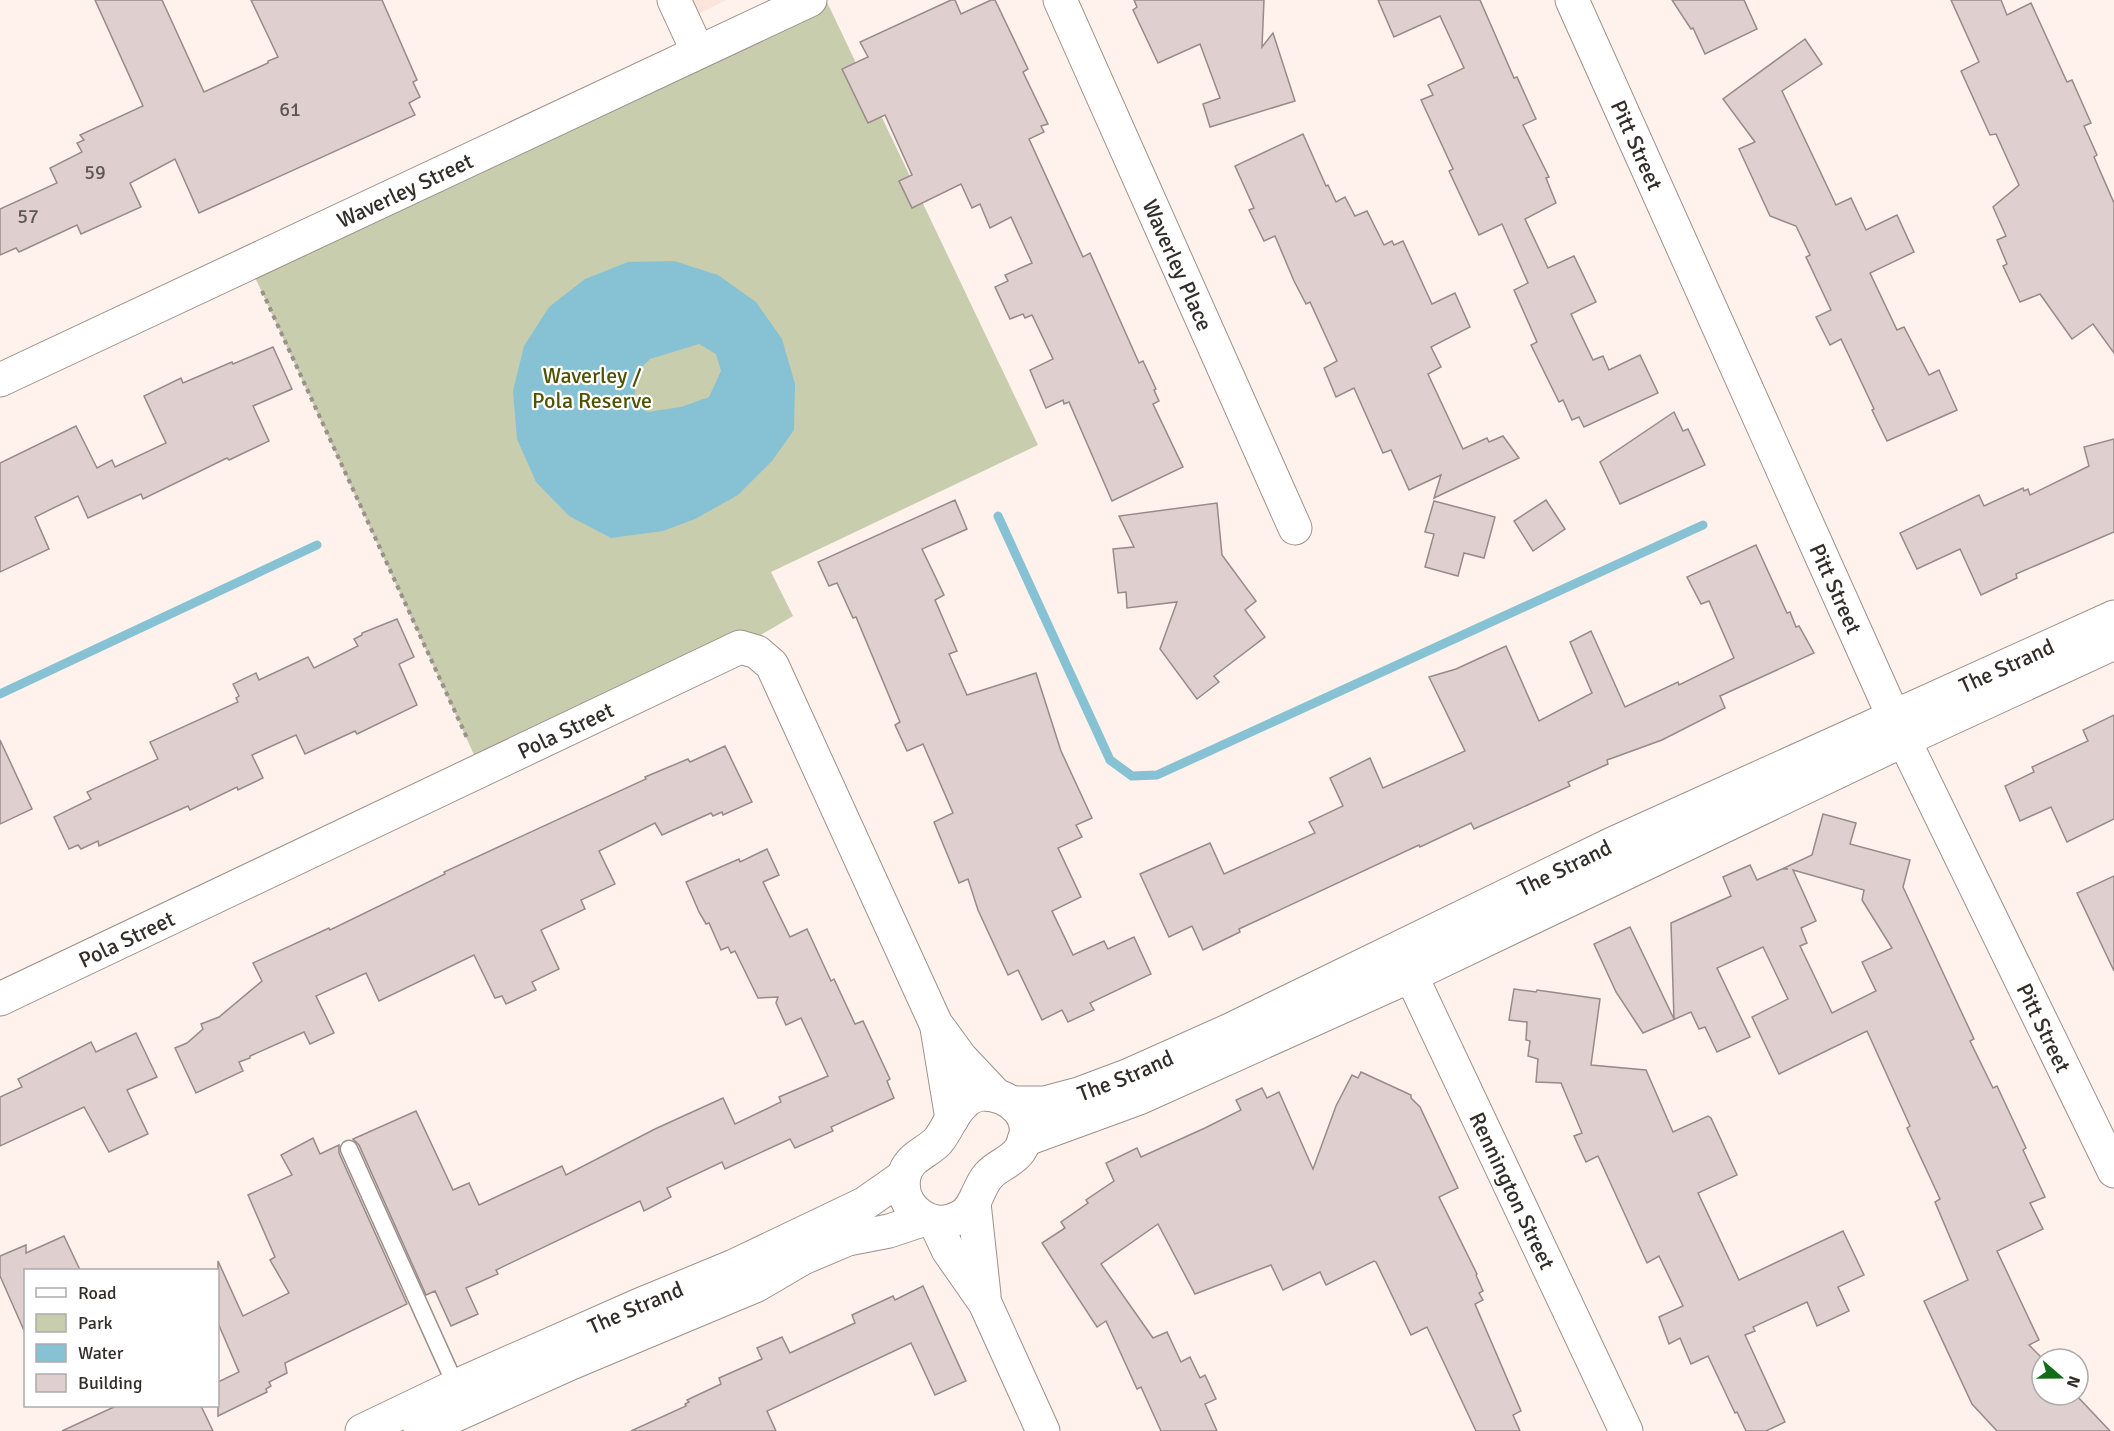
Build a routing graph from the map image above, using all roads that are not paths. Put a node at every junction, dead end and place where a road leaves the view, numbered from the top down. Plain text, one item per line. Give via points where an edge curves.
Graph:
1 (674, 0) edge
2 (810, 0) edge
3 (1060, 0) edge
4 (1572, 0) edge
5 (698, 52) junction
6 (0, 380) edge
7 (1295, 528) dead end
8 (2114, 617) edge
9 (2114, 643) edge
10 (1898, 728) junction
11 (1404, 962) junction
12 (0, 999) edge
13 (936, 1024) junction
14 (1004, 1098) junction
15 (952, 1119) junction
16 (1024, 1140) junction
17 (350, 1149) dead end
18 (2114, 1171) edge
19 (904, 1176) junction
20 (974, 1203) junction
21 (930, 1221) junction
22 (985, 1303) junction
23 (456, 1386) junction
24 (362, 1431) edge
25 (420, 1431) edge
26 (1043, 1431) edge
27 (1626, 1431) edge

1 - 5 street
2 - 5 street, Waverley Street
3 - 7 street, Waverley Place
4 - 10 street, Pitt Street
5 - 6 street, Waverley Street
8 - 10 street, The Strand
9 - 10 street, The Strand
10 - 11 street, The Strand via 1610,845
10 - 18 street, Pitt Street
11 - 14 street, The Strand via 1079,1094 1045,1103
11 - 16 street, The Strand via 1139,1098
11 - 27 street, Rennington Street
12 - 13 street, Pola Street via 741,647 757,652 771,665
13 - 14 street, Pola Street via 961,1058
13 - 15 street, Pola Street
14 - 15 street, The Strand via 980,1094 966,1101
14 - 16 street, Pola Street via 1023,1118
15 - 19 street, The Strand via 937,1142 911,1162
16 - 20 street via 1011,1160 987,1178
17 - 23 lane
19 - 21 street via 906,1199 915,1212
19 - 23 street, The Strand via 864,1204 734,1266
20 - 21 street, The Strand via 964,1215 950,1222
20 - 22 street
21 - 22 street
21 - 25 street, The Strand via 849,1239 803,1258 757,1285
22 - 26 street
23 - 24 street, The Strand

